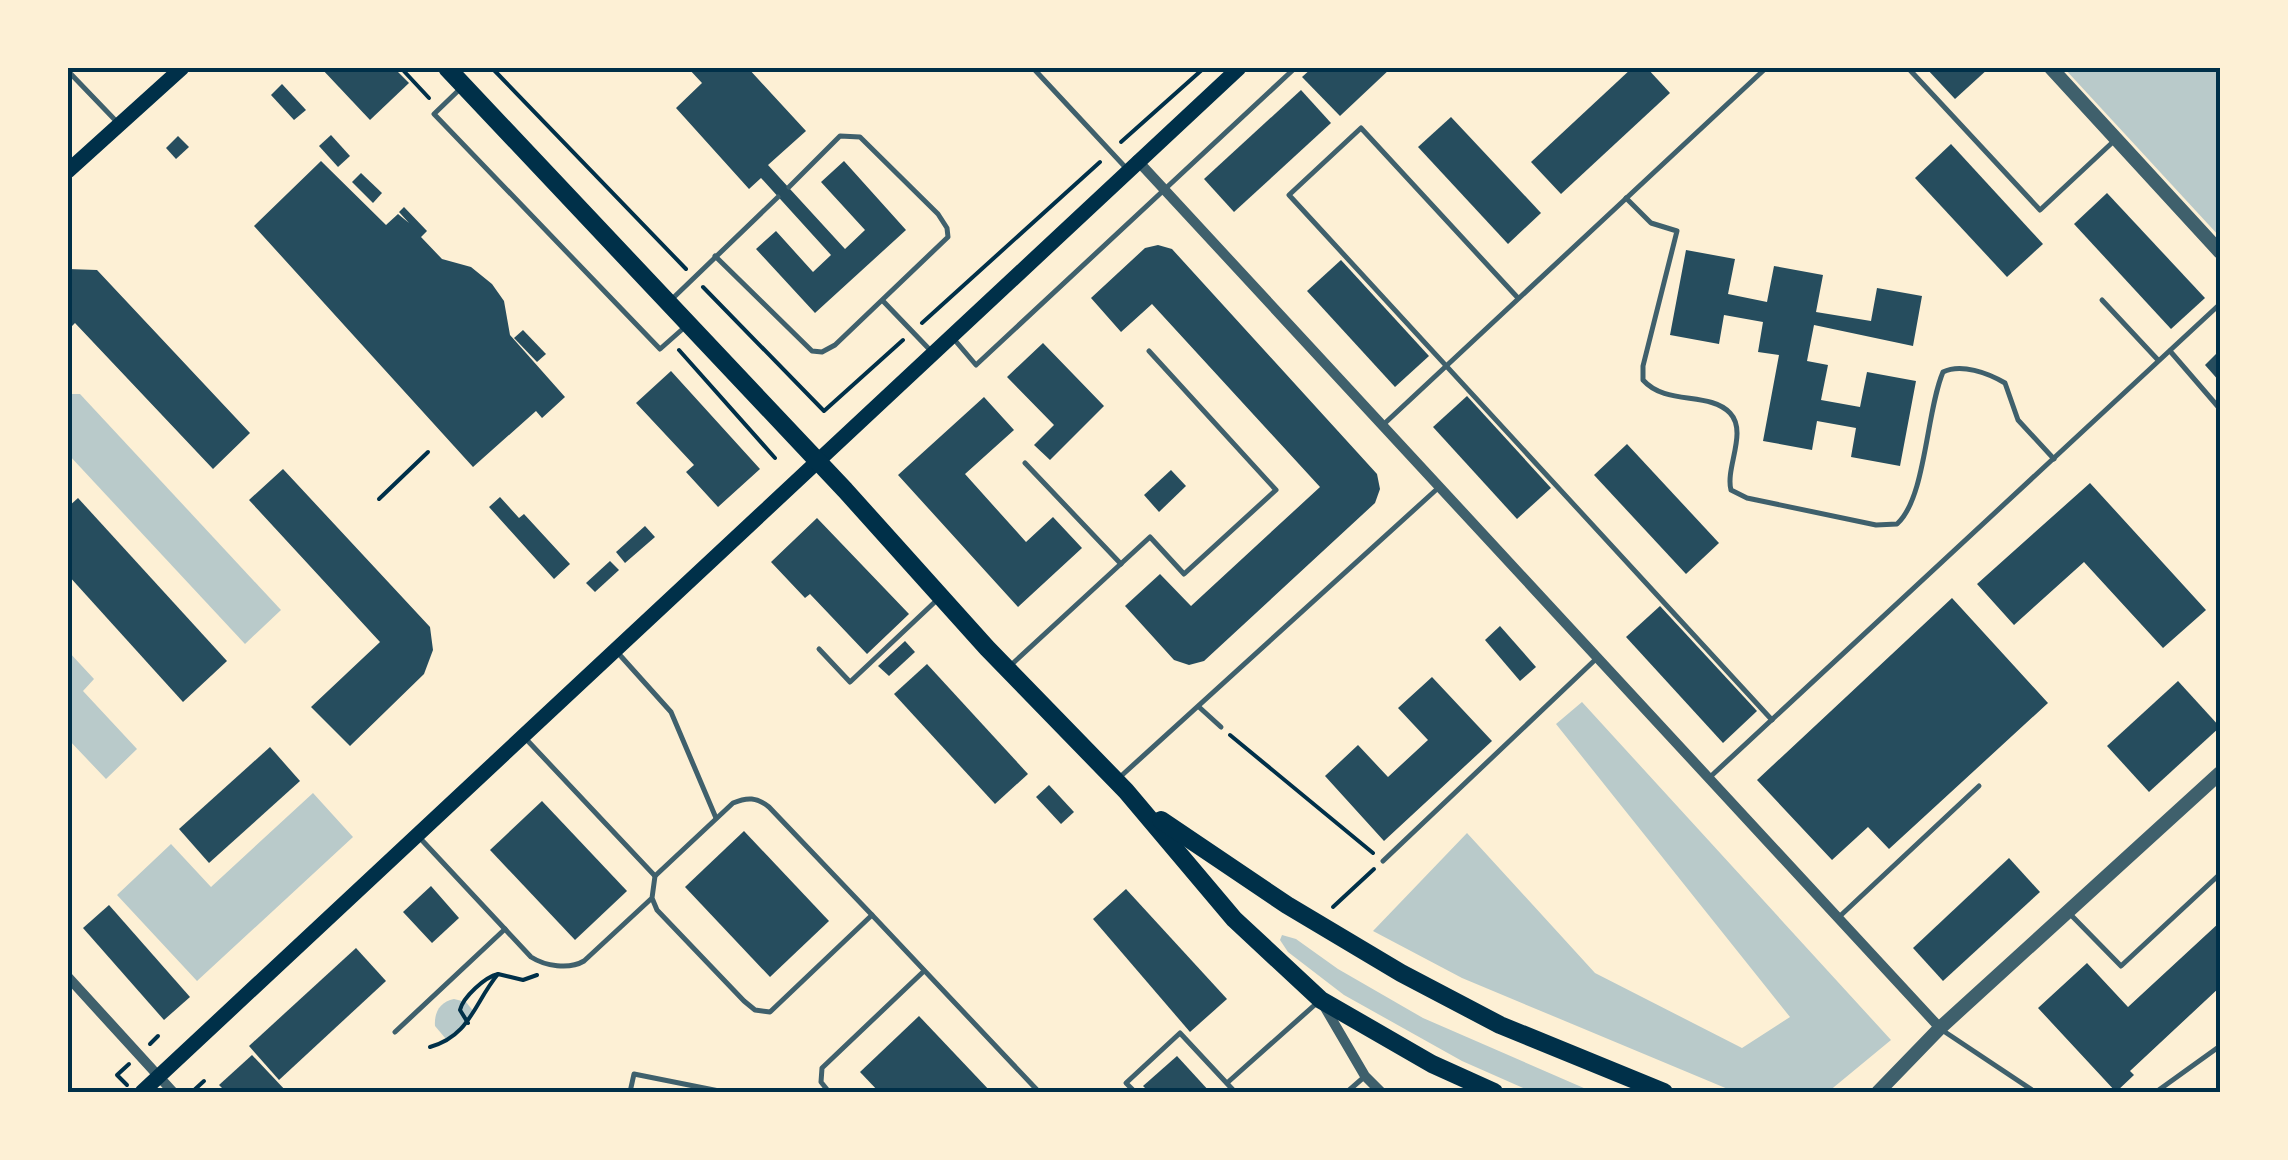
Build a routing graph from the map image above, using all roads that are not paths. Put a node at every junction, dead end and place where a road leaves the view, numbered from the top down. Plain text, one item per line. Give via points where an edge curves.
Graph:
1 (182, 68) edge
2 (446, 68) edge
3 (1033, 68) edge
4 (1239, 68) edge
5 (1295, 68) edge
6 (1766, 68) edge
7 (1908, 68) edge
8 (2051, 68) edge
9 (68, 71) edge
10 (464, 86) junction
11 (119, 124) junction
12 (2117, 139) junction
13 (1132, 164) junction
14 (68, 172) edge
15 (789, 187) dead end
16 (1164, 189) junction
17 (778, 197) dead end
18 (1626, 198) junction
19 (2220, 252) edge
20 (715, 256) junction
21 (1518, 298) junction
22 (883, 300) junction
23 (2102, 300) dead end
24 (668, 302) junction
25 (2220, 304) edge
26 (689, 324) junction
27 (951, 336) junction
28 (1149, 351) dead end
29 (2170, 351) junction
30 (933, 353) junction
31 (2159, 362) junction
32 (1446, 366) junction
33 (2220, 409) edge
34 (1383, 425) junction
35 (2054, 459) junction
36 (818, 462) junction
37 (1025, 463) dead end
38 (1440, 487) junction
39 (1122, 564) junction
40 (940, 597) junction
41 (819, 649) dead end
42 (616, 650) junction
43 (1598, 658) junction
44 (1007, 669) junction
45 (1198, 707) junction
46 (1772, 720) junction
47 (1220, 727) road end
48 (524, 736) junction
49 (2220, 774) edge
50 (1709, 778) junction
51 (1120, 786) junction
52 (1979, 786) dead end
53 (716, 819) junction
54 (418, 836) junction
55 (1383, 860) road end
56 (2220, 874) edge
57 (656, 876) junction
58 (652, 898) junction
59 (2068, 912) junction
60 (872, 915) junction
61 (1838, 918) junction
62 (505, 929) junction
63 (924, 971) junction
64 (68, 977) edge
65 (1321, 1000) junction
66 (1940, 1028) junction
67 (395, 1032) dead end
68 (2220, 1046) edge
69 (1366, 1076) junction
70 (158, 1077) junction
71 (1227, 1083) junction
72 (142, 1092) edge
73 (173, 1092) edge
74 (630, 1092) edge
75 (724, 1092) edge
76 (829, 1092) edge
77 (1039, 1092) edge
78 (1135, 1092) edge
79 (1236, 1092) edge
80 (1348, 1092) edge
81 (1381, 1092) edge
82 (1494, 1092) edge
83 (1664, 1092) edge
84 (1878, 1092) edge
85 (2035, 1092) edge
86 (2156, 1092) edge

1 - 11 main road
2 - 10 main road
3 - 13 lane via 1111,151
4 - 13 main road
5 - 16 lane
6 - 18 lane
7 - 12 lane via 2040,210
8 - 12 street
9 - 11 lane
10 - 24 main road
10 - 26 lane via 434,114 447,128 660,349
11 - 14 main road
12 - 19 street
13 - 16 street
13 - 27 main road
15 - 22 lane via 840,136 850,136 860,138 938,214 948,237
16 - 27 lane via 976,365
16 - 34 street
17 - 20 lane
18 - 21 lane
18 - 35 lane via 1652,224 1677,231 1644,380 1656,392 1730,414 1736,432 1731,490 1876,525 1897,524 1912,506 1935,390 1952,368 2005,383 2018,420
20 - 22 lane via 812,351 835,345
20 - 24 lane
21 - 32 lane
21 - 32 lane via 1362,128 1289,195
22 - 30 lane
23 - 31 lane
24 - 26 main road
25 - 29 lane
26 - 36 main road
27 - 30 main road
28 - 39 lane via 1276,490 1184,574 1150,537
29 - 31 lane
29 - 33 lane
30 - 36 main road
31 - 35 lane
32 - 34 lane
32 - 46 lane
34 - 38 street
35 - 46 lane
36 - 40 main road
36 - 42 main road
37 - 39 lane
38 - 43 street
38 - 45 lane
39 - 44 lane
40 - 41 lane via 850,682
40 - 44 main road
42 - 48 main road
42 - 53 lane via 671,712
43 - 50 street
43 - 55 lane
44 - 51 main road
45 - 47 lane
45 - 51 lane
46 - 50 lane
48 - 54 main road
48 - 57 lane
49 - 59 street
50 - 61 street
51 - 65 main road via 1234,919
51 - 83 main road via 1176,832 1400,973 1500,1026
52 - 61 lane
53 - 57 lane
53 - 60 lane via 741,799 762,802
54 - 62 lane
54 - 70 main road
56 - 59 lane via 2122,966
57 - 58 lane
58 - 60 lane via 749,1007 762,1012 770,1012
58 - 62 lane via 580,964 546,964
59 - 66 street
60 - 63 lane
61 - 66 street
62 - 67 lane
63 - 76 lane via 822,1068
63 - 77 lane
64 - 70 street
65 - 69 street
65 - 71 lane
65 - 82 main road
66 - 84 street
66 - 85 lane
68 - 86 lane
69 - 80 lane
69 - 81 street
70 - 72 main road
70 - 73 street
71 - 78 lane via 1180,1033 1126,1083
71 - 79 lane
74 - 75 lane via 634,1074

